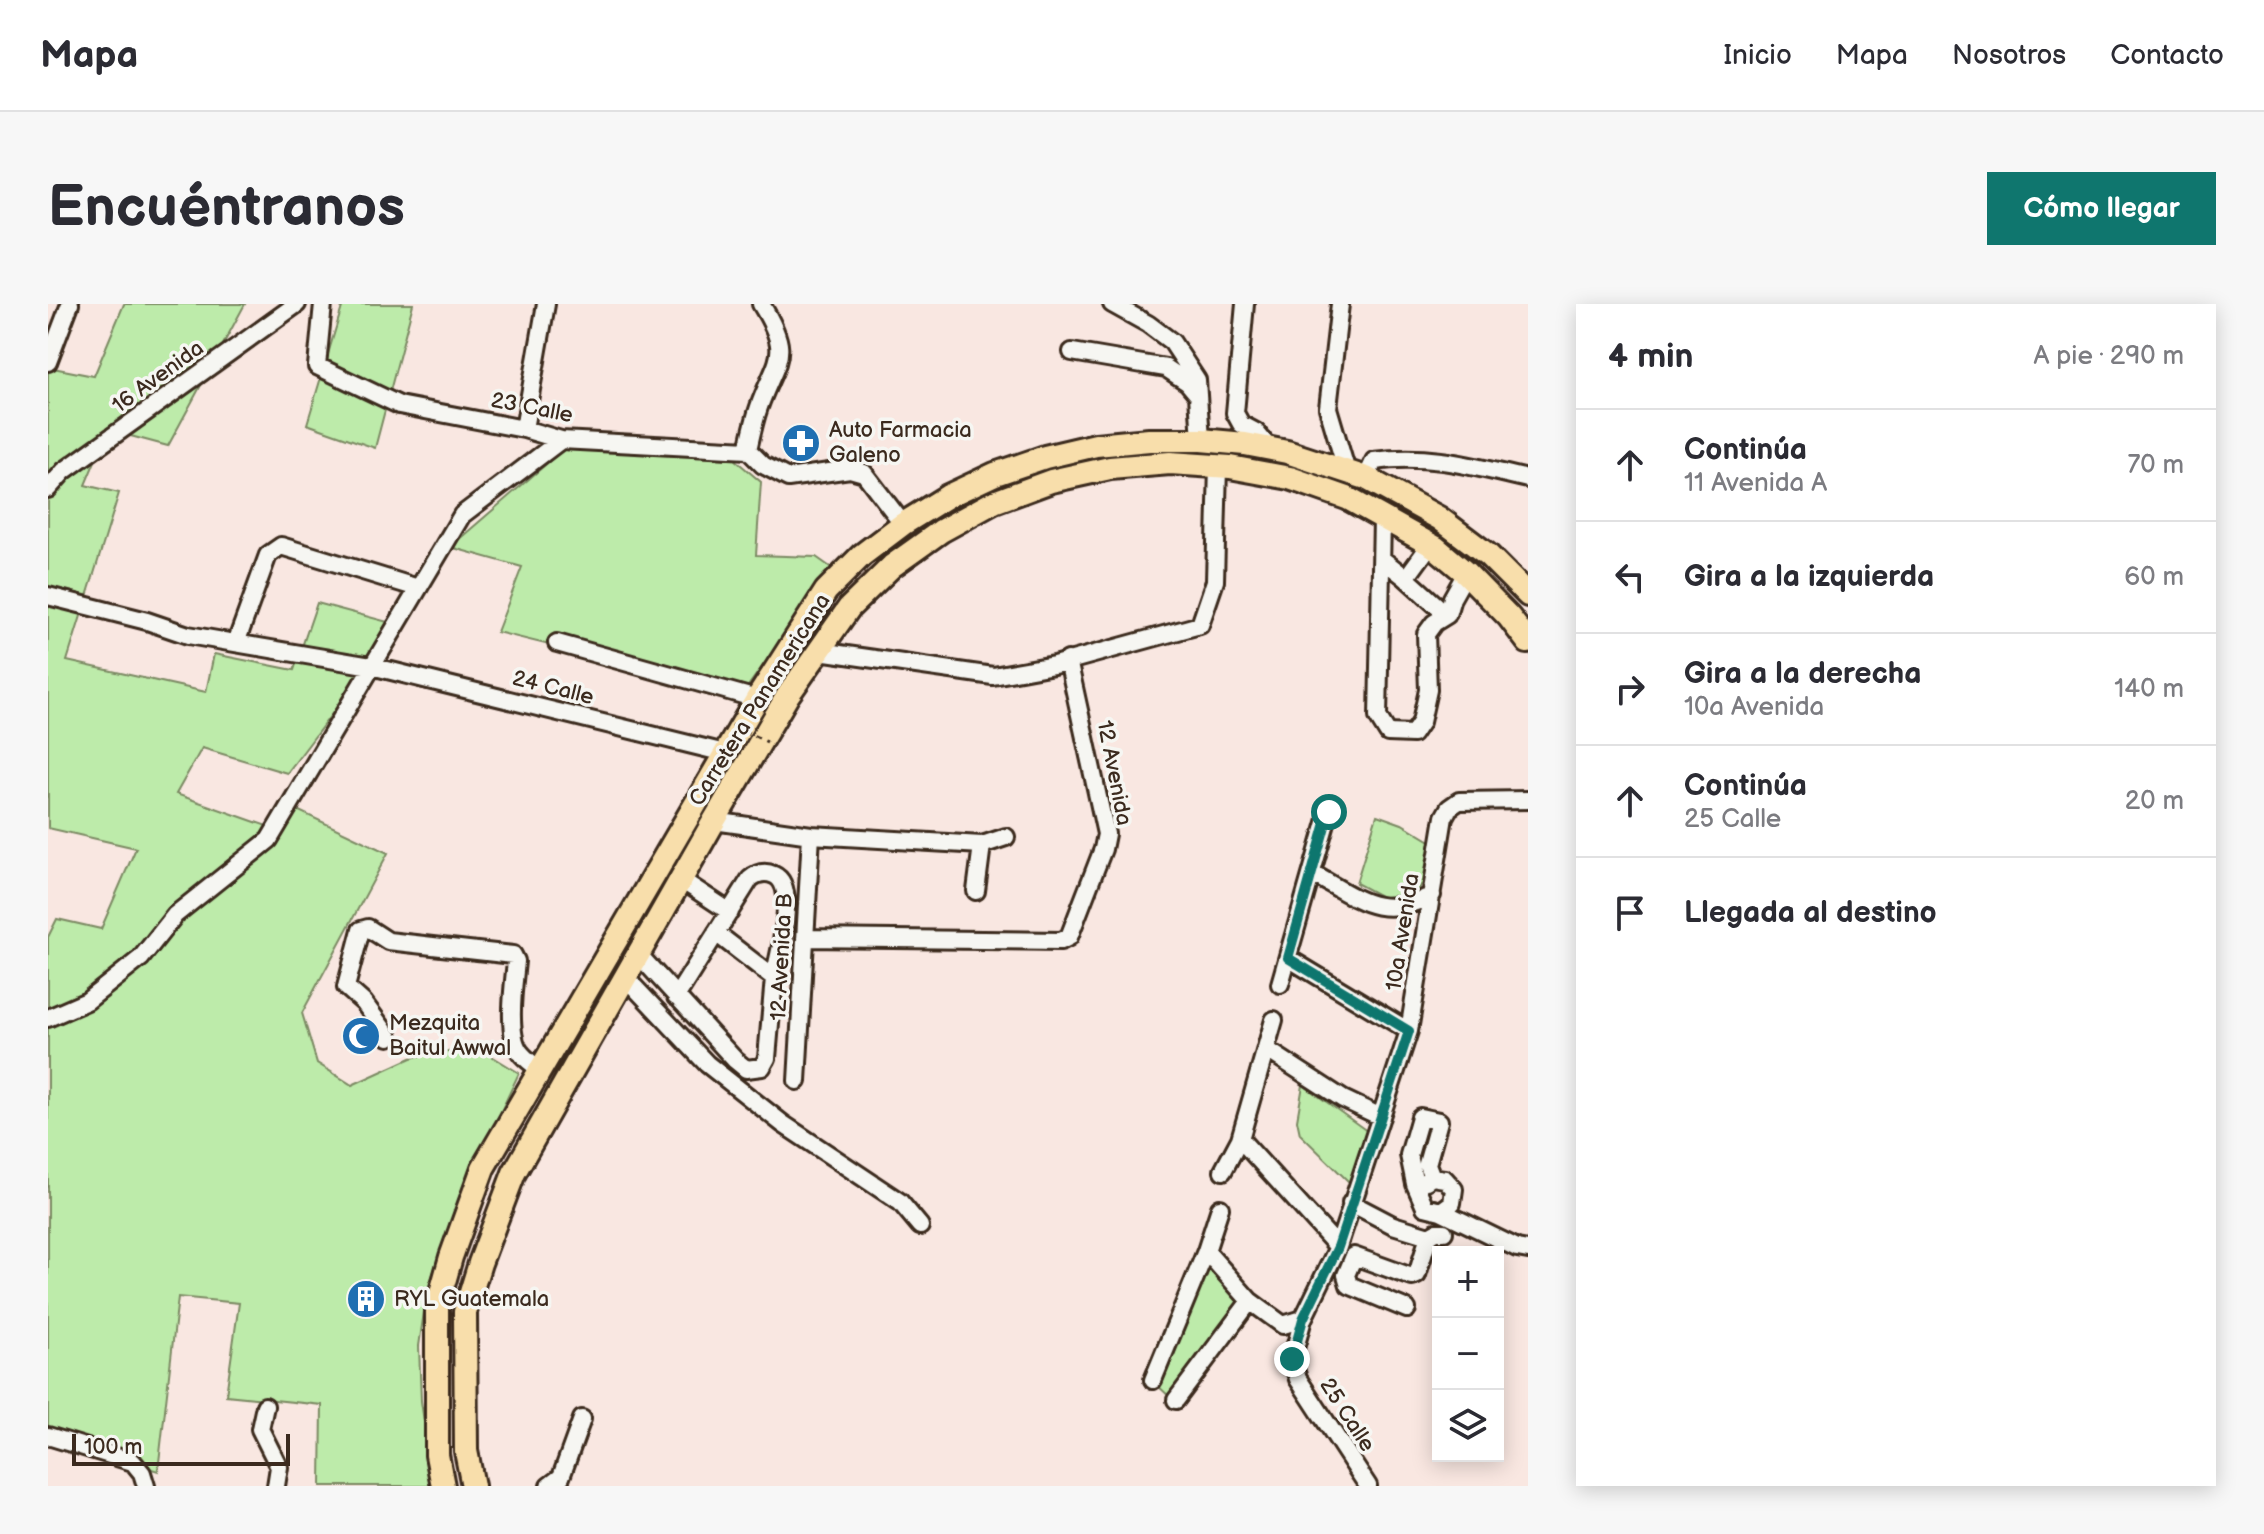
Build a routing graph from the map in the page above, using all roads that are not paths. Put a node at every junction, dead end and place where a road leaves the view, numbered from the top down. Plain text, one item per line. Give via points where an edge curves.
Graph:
1 (70, 304) edge
2 (297, 304) edge
3 (323, 304) edge
4 (546, 304) edge
5 (761, 304) edge
6 (1112, 304) edge
7 (1245, 304) edge
8 (1340, 304) edge
9 (1072, 352) dead end
10 (48, 362) edge
11 (1198, 395) junction
12 (524, 429) junction
13 (561, 440) junction
14 (1201, 440) junction
15 (1270, 449) junction
16 (748, 450) junction
17 (1218, 466) junction
18 (1356, 475) junction
19 (1528, 479) edge
20 (48, 489) edge
21 (1382, 519) junction
22 (903, 524) junction
23 (1430, 545) junction
24 (1382, 559) junction
25 (1466, 573) junction
26 (1406, 578) junction
27 (418, 588) junction
28 (1528, 595) edge
29 (48, 596) edge
30 (1447, 615) junction
31 (1528, 642) edge
32 (236, 643) junction
33 (557, 643) dead end
34 (819, 651) junction
35 (1068, 660) junction
36 (371, 666) junction
37 (757, 699) junction
38 (725, 753) junction
39 (1528, 800) edge
40 (1329, 812) dead end
41 (714, 821) junction
42 (811, 835) junction
43 (1006, 837) dead end
44 (982, 845) junction
45 (1313, 874) junction
46 (680, 879) junction
47 (976, 891) dead end
48 (1432, 895) junction
49 (730, 912) junction
50 (716, 933) junction
51 (805, 938) junction
52 (638, 954) junction
53 (1288, 958) junction
54 (625, 977) junction
55 (774, 978) junction
56 (1280, 984) dead end
57 (676, 997) junction
58 (48, 1018) edge
59 (1274, 1020) dead end
60 (1409, 1031) junction
61 (389, 1037) dead end
62 (1266, 1049) junction
63 (540, 1070) junction
64 (797, 1081) dead end
65 (1381, 1117) junction
66 (1240, 1139) junction
67 (1223, 1171) dead end
68 (1432, 1177) junction
69 (1419, 1192) junction
70 (1351, 1203) junction
71 (1220, 1208) dead end
72 (1441, 1211) junction
73 (920, 1226) dead end
74 (1338, 1247) junction
75 (1528, 1250) edge
76 (1206, 1251) junction
77 (1250, 1301) junction
78 (1407, 1309) dead end
79 (1303, 1319) junction
80 (1153, 1380) dead end
81 (1176, 1400) dead end
82 (265, 1406) dead end
83 (582, 1419) dead end
84 (48, 1436) edge
85 (146, 1486) edge
86 (276, 1486) edge
87 (443, 1486) edge
88 (473, 1486) edge
89 (549, 1486) edge
90 (1368, 1486) edge

1 - 10 street
2 - 20 street, 16 Avenida via 64,471
3 - 12 street, 23 Calle via 317,366 399,405
4 - 12 street
5 - 16 street via 780,340 780,359 758,409
6 - 11 street via 1172,342 1197,380
7 - 15 street via 1235,413
8 - 18 street via 1328,408 1334,434
9 - 11 street via 1166,368
11 - 14 street
12 - 13 street, 23 Calle
13 - 16 street, 23 Calle
13 - 27 street via 462,515
14 - 15 highway, Carretera Panamericana
14 - 22 highway, Carretera Panamericana via 1096,445 1045,457 948,496
15 - 18 highway, Carretera Panamericana
16 - 22 street via 788,478 850,469 864,473
17 - 21 highway, Carretera Panamericana via 1290,478 1347,498
17 - 34 highway, Carretera Panamericana via 1110,468 1051,481 994,502 892,566 849,608
17 - 35 street via 1215,581 1200,625
18 - 19 street via 1374,461 1397,457 1436,459
18 - 28 highway, Carretera Panamericana via 1439,518 1488,555
21 - 23 highway, Carretera Panamericana
21 - 24 street
22 - 37 highway, Carretera Panamericana via 826,591
23 - 25 highway, Carretera Panamericana
23 - 26 street
24 - 26 street
24 - 30 street via 1378,717 1388,733 1413,734 1421,722 1428,690 1426,634
25 - 30 street
25 - 31 highway, Carretera Panamericana
26 - 30 street
27 - 32 street via 281,546 268,555
27 - 36 street
29 - 32 street, 24 Calle
32 - 36 street, 24 Calle
33 - 37 street
34 - 35 street via 993,676
34 - 41 highway, Carretera Panamericana
35 - 51 street, 12 Avenida via 1106,834 1069,937
36 - 38 street, 24 Calle
36 - 58 street via 269,840 175,915 141,958 87,1001
37 - 38 highway, Carretera Panamericana
38 - 63 highway, Carretera Panamericana
39 - 48 street, 10a Avenida via 1459,801 1449,808
40 - 45 street
41 - 42 street
41 - 46 highway, Carretera Panamericana
42 - 44 street
42 - 51 street, 12 Avenida B
43 - 44 street
44 - 47 street
45 - 48 street via 1372,906 1401,908
45 - 53 street
46 - 49 street
46 - 52 highway, Carretera Panamericana
48 - 60 street, 10a Avenida
49 - 50 street
49 - 55 street via 758,873 780,879 786,893 784,927
50 - 55 street
50 - 57 street
51 - 64 street, 12 Avenida B
52 - 54 highway, Carretera Panamericana
52 - 57 street
53 - 56 street
53 - 60 street
54 - 73 street via 707,1064 783,1124 900,1202
54 - 88 highway, Carretera Panamericana via 514,1173 465,1312 466,1451
55 - 57 street via 767,1058 754,1070 735,1060
59 - 62 street
60 - 65 street, 10a Avenida
61 - 63 street via 346,987 361,930 368,928 388,941 513,955 515,1045
62 - 65 street
62 - 66 street
63 - 87 highway, Carretera Panamericana via 483,1168 437,1307 437,1455
65 - 70 street, 10a Avenida
66 - 67 street
66 - 74 street
68 - 69 street
68 - 69 street via 1427,1164 1439,1121 1420,1117 1409,1155
68 - 72 street via 1445,1179 1454,1189 1452,1203
69 - 72 street via 1425,1207
70 - 74 street, 10a Avenida
70 - 78 street via 1393,1225 1437,1234 1417,1275 1354,1256 1346,1275 1349,1285
71 - 76 street
72 - 75 street
74 - 79 street, 10a Avenida
76 - 77 street
76 - 80 street
77 - 79 street via 1283,1325
77 - 81 street
79 - 90 street, 25 Calle via 1292,1359 1298,1379
82 - 86 street via 260,1429 279,1467
83 - 89 street via 561,1477
84 - 85 street via 133,1462

